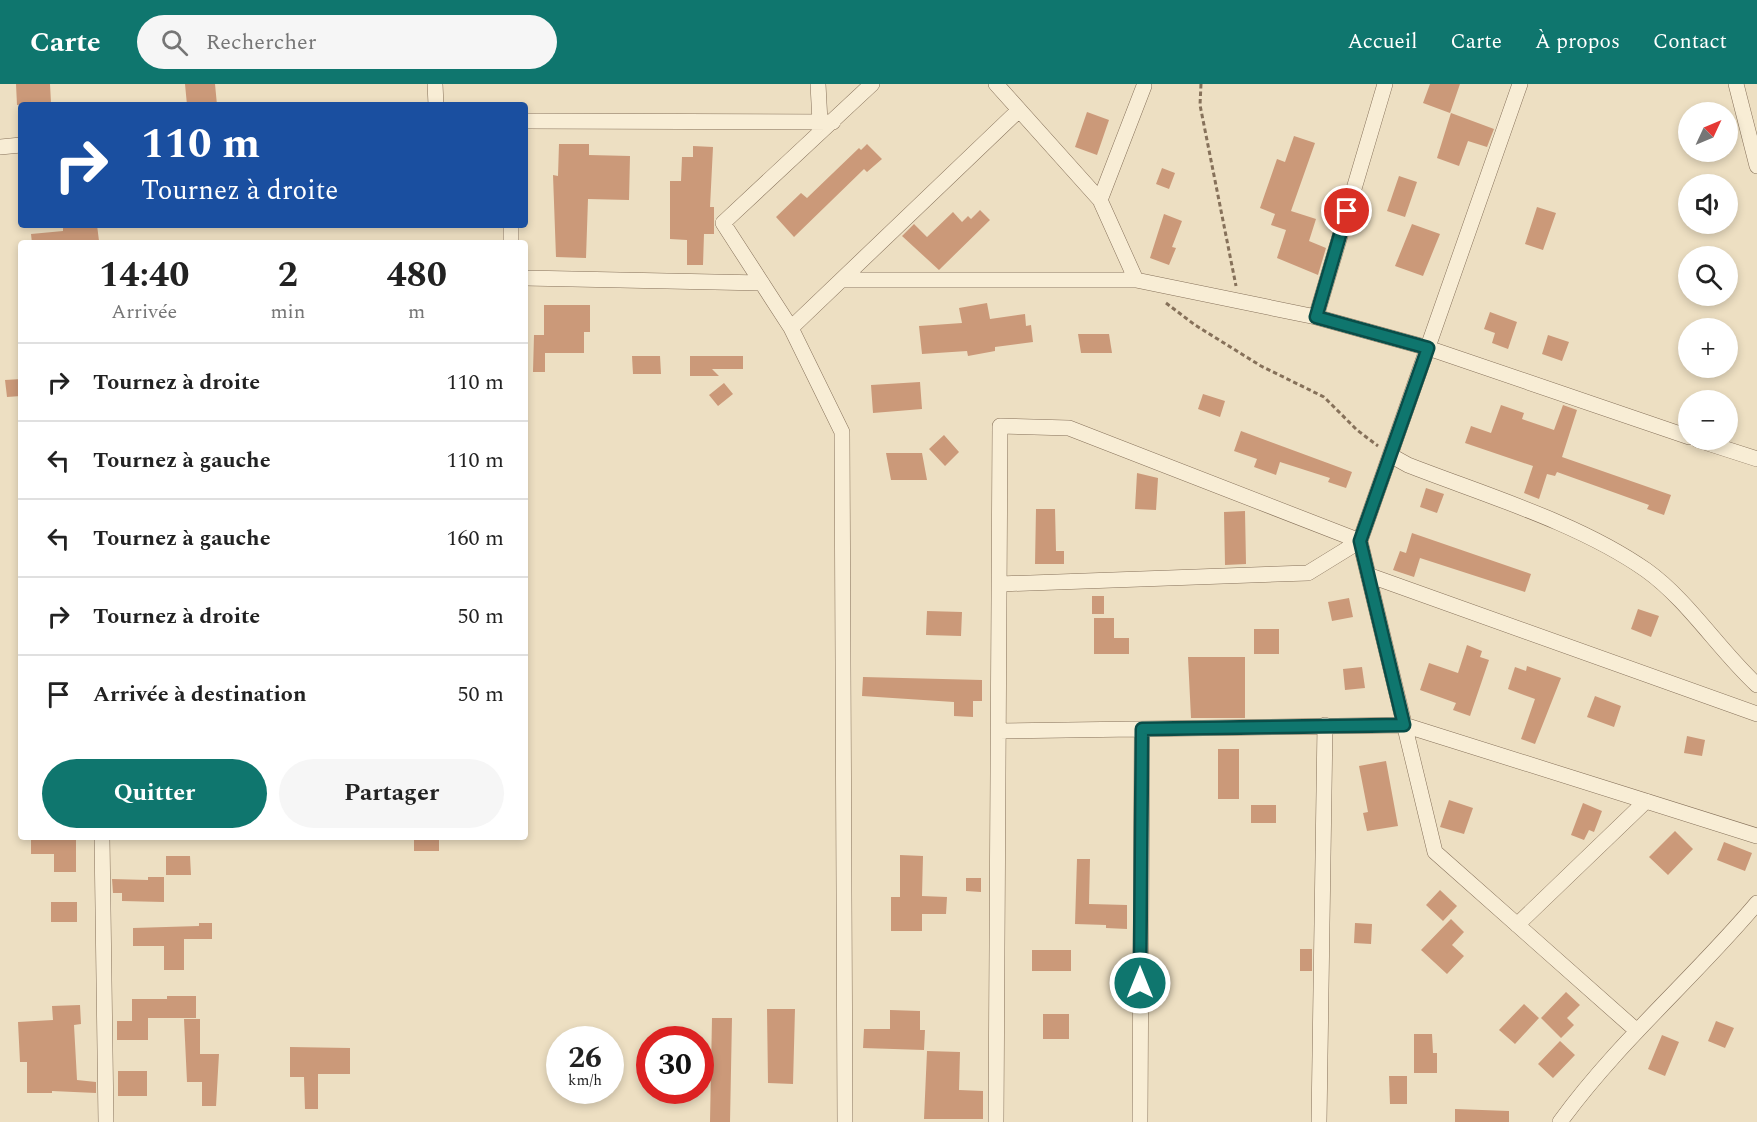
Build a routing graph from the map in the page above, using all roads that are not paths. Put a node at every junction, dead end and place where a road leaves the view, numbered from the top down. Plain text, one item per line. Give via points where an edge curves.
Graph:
1 (435, 84) edge
2 (818, 84) edge
3 (872, 84) edge
4 (996, 84) edge
5 (1385, 84) edge
6 (1520, 84) edge
7 (1736, 84) edge
8 (1144, 86) dead end
9 (436, 102) edge
10 (1019, 110) junction
11 (528, 122) edge
12 (826, 122) junction
13 (18, 145) edge
14 (0, 147) edge
15 (1757, 166) edge
16 (1100, 200) junction
17 (528, 278) edge
18 (842, 280) junction
19 (1136, 280) junction
20 (762, 283) junction
21 (1316, 317) junction
22 (791, 328) junction
23 (1428, 348) junction
24 (1678, 432) edge
25 (1729, 450) edge
26 (1390, 455) junction
27 (1757, 459) edge
28 (1360, 541) junction
29 (1368, 575) junction
30 (1000, 584) junction
31 (1757, 685) edge
32 (1757, 714) edge
33 (1324, 724) junction
34 (1404, 725) junction
35 (1142, 729) junction
36 (999, 731) junction
37 (1646, 801) junction
38 (1757, 836) edge
39 (102, 840) edge
40 (1757, 903) edge
41 (1517, 926) junction
42 (1637, 1031) junction
43 (106, 1122) edge
44 (845, 1122) edge
45 (996, 1122) edge
46 (1140, 1122) edge
47 (1319, 1122) edge
48 (1560, 1122) edge

1 - 9 street
2 - 12 street
3 - 12 street
4 - 10 street
5 - 21 street
6 - 23 street
7 - 15 street
8 - 16 street
10 - 16 street
10 - 18 street
11 - 12 street
12 - 20 street via 723,223
13 - 14 street
16 - 19 street
17 - 20 street
18 - 19 street
18 - 22 street
19 - 21 street
20 - 22 street
21 - 23 street
22 - 44 street via 842,432
23 - 24 street
23 - 26 street
25 - 27 street
26 - 28 street
26 - 31 street via 1597,542 1648,571
28 - 29 street
28 - 30 street via 1308,573
28 - 30 street via 1070,428 1000,426
29 - 32 street
29 - 34 street
30 - 36 street
33 - 34 street
33 - 35 street
33 - 47 street
34 - 37 street
34 - 41 street via 1434,852
35 - 36 street
35 - 46 street
36 - 45 street
37 - 38 street
37 - 41 street
39 - 43 street
40 - 42 street
41 - 42 street
42 - 48 street

